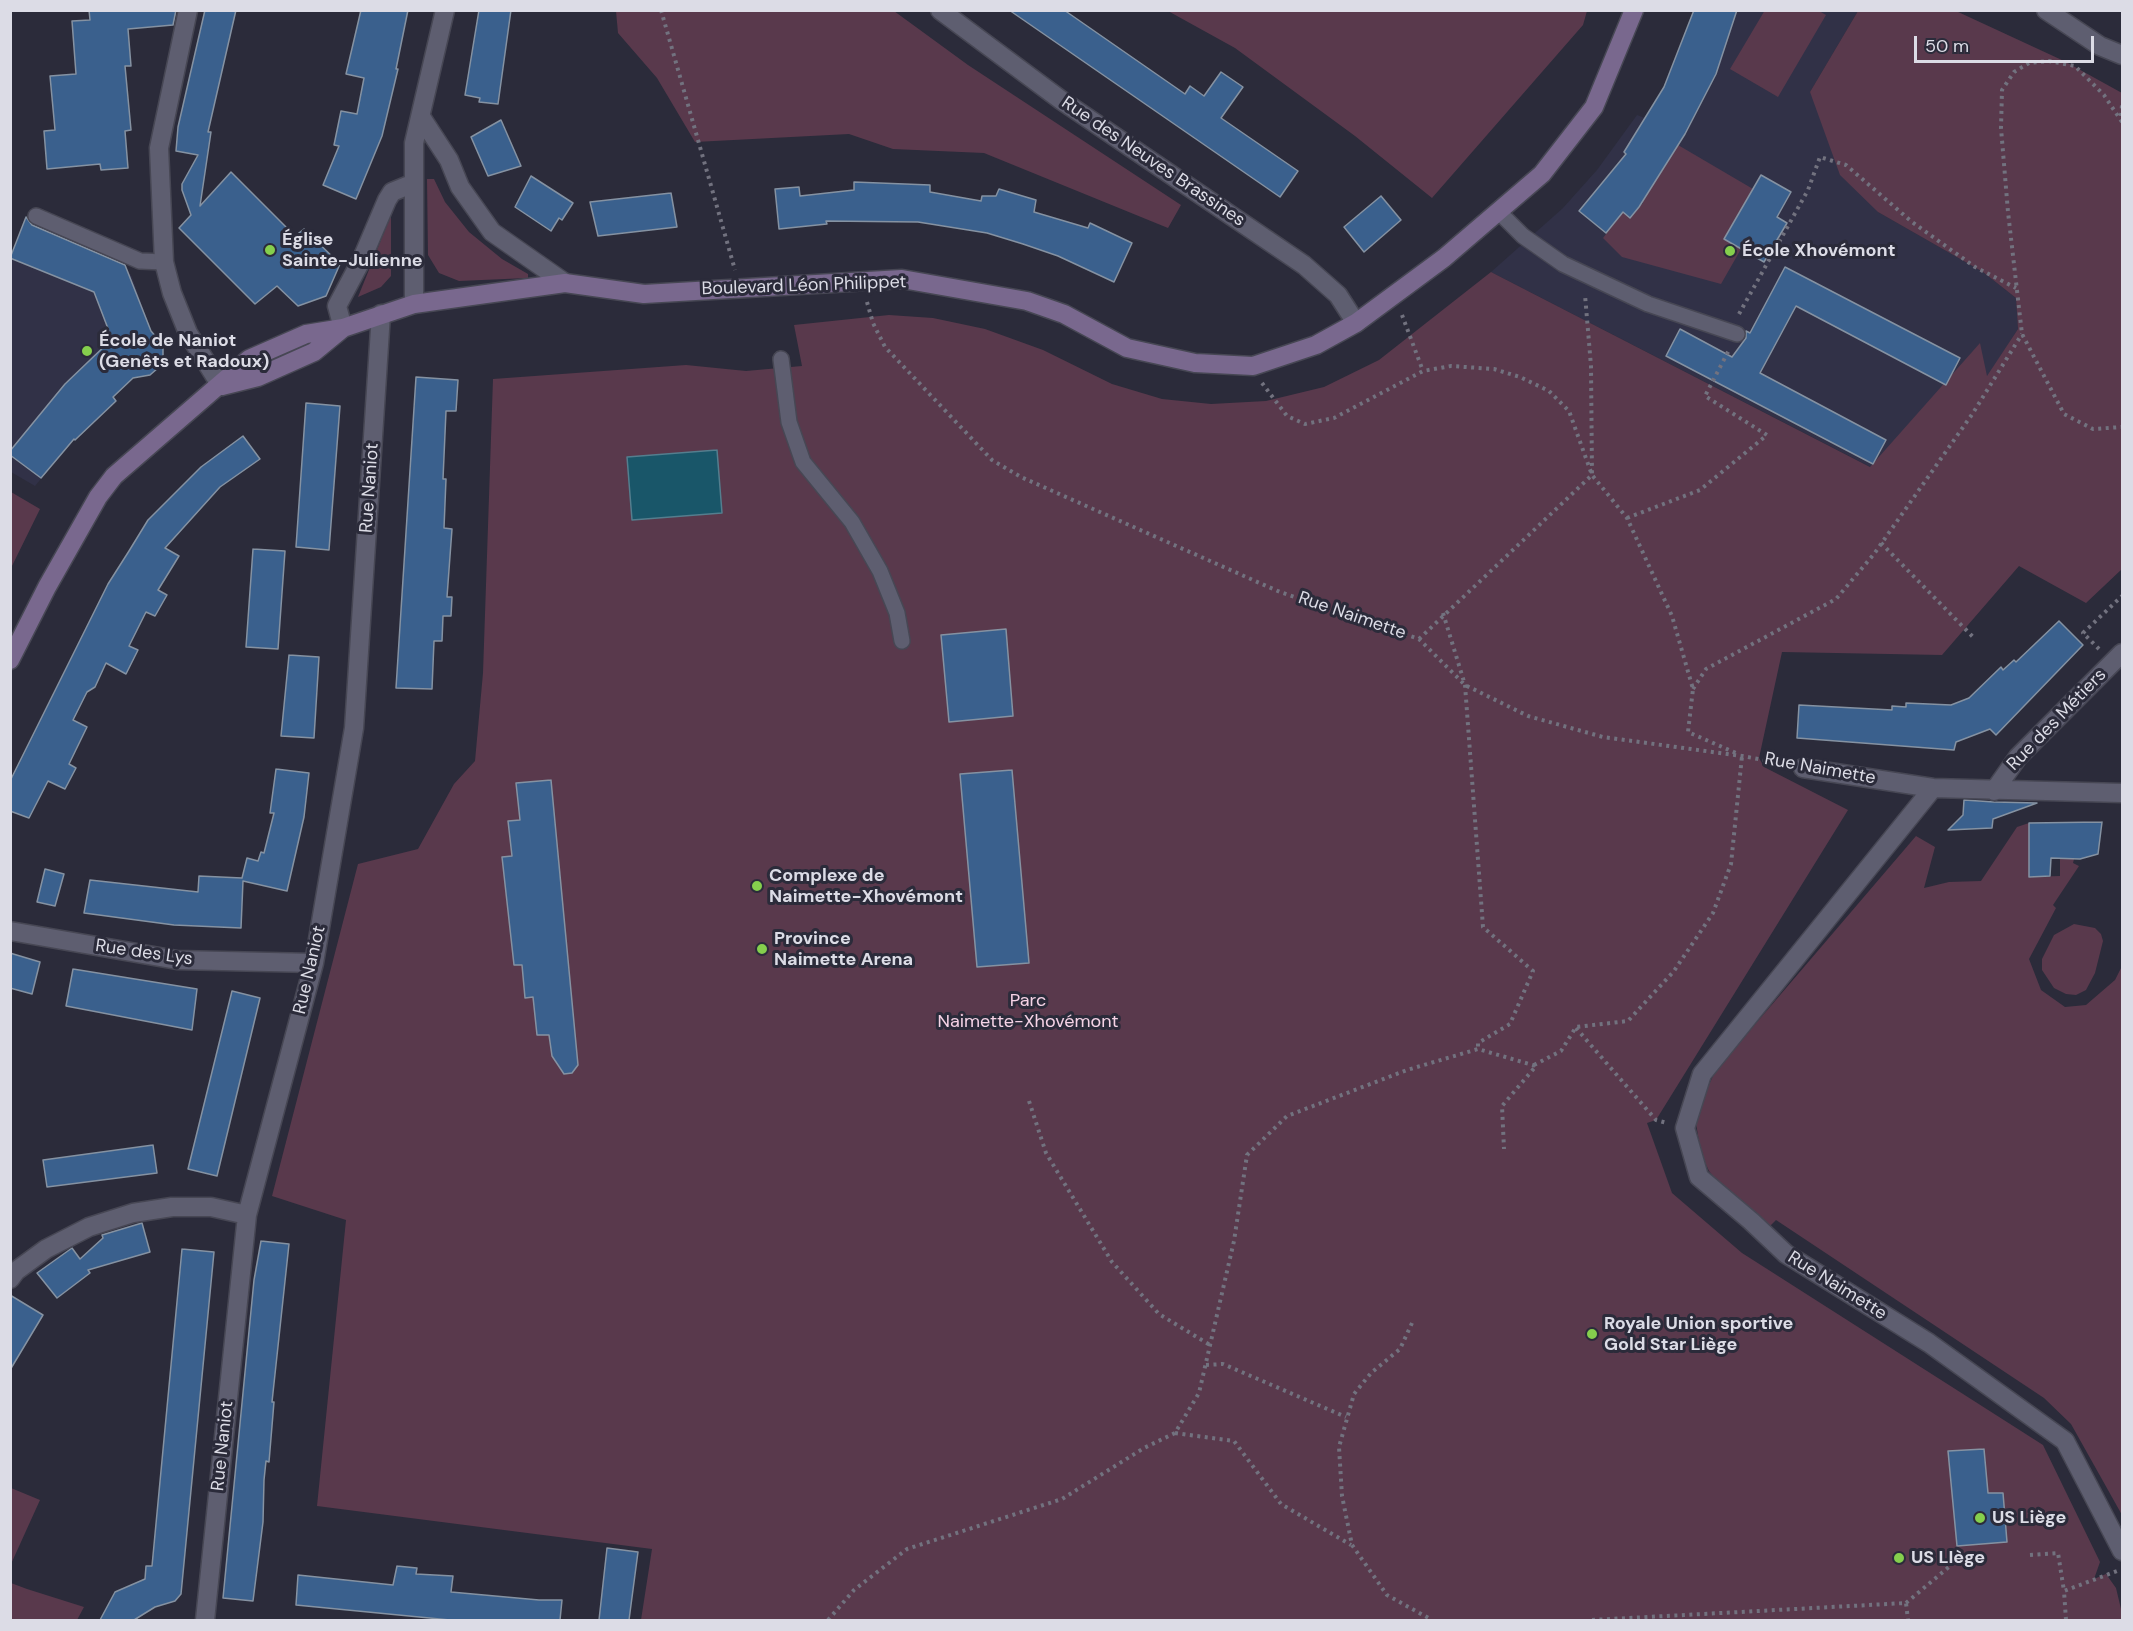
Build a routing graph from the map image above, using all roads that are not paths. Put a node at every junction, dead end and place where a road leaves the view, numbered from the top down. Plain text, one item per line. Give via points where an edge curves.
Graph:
1 (188, 10) edge
2 (445, 10) edge
3 (939, 10) edge
4 (1634, 10) edge
5 (2046, 10) edge
6 (2122, 55) edge
7 (421, 117) junction
8 (414, 183) junction
9 (1499, 212) junction
10 (36, 216) dead end
11 (164, 262) junction
12 (565, 283) junction
13 (414, 304) junction
14 (381, 314) junction
15 (1356, 323) junction
16 (343, 327) junction
17 (1733, 333) road end
18 (781, 359) dead end
19 (221, 386) junction
20 (902, 641) dead end
21 (2122, 652) edge
22 (10, 660) edge
23 (1803, 768) road end
24 (1934, 788) junction
25 (1994, 790) junction
26 (2122, 793) edge
27 (10, 931) edge
28 (314, 963) junction
29 (247, 1215) junction
30 (10, 1279) edge
31 (2122, 1551) edge
32 (205, 1620) edge

1 - 11 street via 159,148
2 - 7 street
3 - 15 street, Rue des Neuves Brassines via 1061,100 1304,265 1338,296
4 - 9 street, Boulevard Léon Philippet via 1594,107 1542,174
5 - 6 street via 2100,46
7 - 8 street via 414,143
7 - 12 street via 449,160 460,187 492,232
8 - 13 street
8 - 16 street via 392,192 387,200 338,306
9 - 15 street, Boulevard Léon Philippet
9 - 17 lane via 1522,236 1563,264 1648,304
10 - 11 lane via 140,261
11 - 19 street via 171,293 188,333
12 - 13 street, Boulevard Léon Philippet
12 - 15 street, Boulevard Léon Philippet via 644,294 902,279 1027,301 1064,314 1127,348 1195,363 1253,366 1316,345
13 - 14 street, Boulevard Léon Philippet
14 - 16 street, Boulevard Léon Philippet
14 - 28 street, Rue Naniot via 354,728
16 - 19 street, Boulevard Léon Philippet via 306,334 249,359
18 - 20 lane via 789,422 803,462 852,522 880,571 897,613
19 - 22 street, Boulevard Léon Philippet via 177,419 114,476 64,557
21 - 25 street, Rue des Métiers via 2018,757
23 - 24 street, Rue Naimette
24 - 25 street, Rue Naimette
24 - 31 street, Rue Naimette via 1702,1074 1685,1128 1698,1177 1785,1254 1929,1343 2065,1440
25 - 26 street, Rue Naimette
27 - 28 street, Rue des Lys via 177,960
28 - 29 street, Rue Naniot
29 - 30 street via 210,1207 133,1213 89,1227 46,1249
29 - 32 street, Rue Naniot

